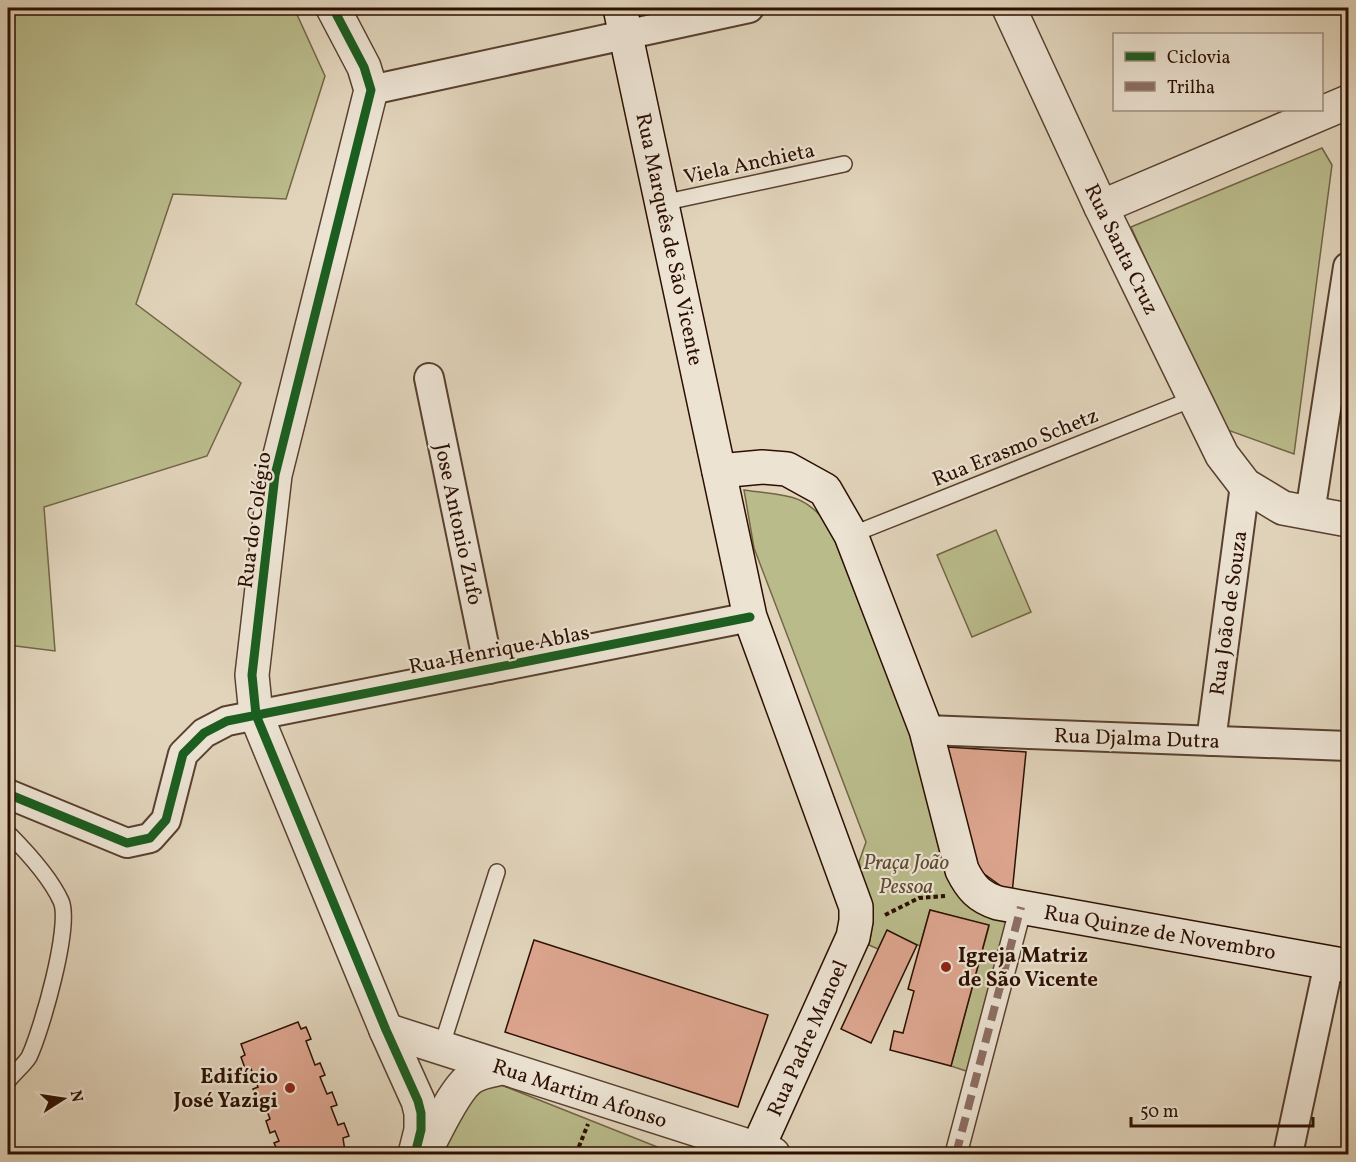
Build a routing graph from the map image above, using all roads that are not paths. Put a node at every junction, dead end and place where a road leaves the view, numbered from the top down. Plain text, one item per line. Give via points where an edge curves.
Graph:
1 (333, 8) edge
2 (749, 8) edge
3 (1009, 8) edge
4 (623, 21) edge
5 (371, 90) junction
6 (1348, 102) edge
7 (844, 164) dead end
8 (662, 203) junction
9 (1101, 207) junction
10 (1348, 267) edge
11 (429, 378) dead end
12 (1196, 398) junction
13 (719, 471) junction
14 (1245, 485) junction
15 (1310, 513) junction
16 (1348, 520) edge
17 (851, 535) junction
18 (750, 617) junction
19 (489, 669) junction
20 (256, 715) junction
21 (926, 730) junction
22 (1211, 741) junction
23 (1348, 746) edge
24 (8, 794) edge
25 (8, 833) edge
26 (497, 872) dead end
27 (1020, 907) junction
28 (1339, 965) edge
29 (386, 1030) junction
30 (441, 1048) junction
31 (502, 1068) junction
32 (8, 1081) edge
33 (713, 1145) edge
34 (762, 1153) edge
35 (415, 1155) edge
36 (422, 1155) edge
37 (956, 1155) edge
38 (1288, 1155) edge

1 - 5 street
2 - 4 street
3 - 9 street, Rua Santa Cruz
4 - 5 street
4 - 8 street, Rua Marquês de São Vicente
5 - 20 street, Rua do Colégio via 275,475 252,675
6 - 9 street
7 - 8 lane, Viela Anchieta
8 - 13 street, Rua Marquês de São Vicente
9 - 12 street, Rua Santa Cruz
10 - 15 street
11 - 19 street, Jose Antonio Zufo
12 - 14 street, Rua Santa Cruz via 1221,455
12 - 17 lane, Rua Erasmo Schetz
13 - 17 street via 787,469 825,490
13 - 18 street
14 - 15 street via 1283,507
14 - 22 street, Rua João de Souza
15 - 16 street
17 - 21 street
18 - 19 street, Rua Henrique Ablas
18 - 34 street, Rua Padre Manoel via 856,908 853,937
19 - 20 street, Rua Henrique Ablas
20 - 24 street, Rua Henrique Ablas via 204,733 183,754 166,820 150,838 127,843
20 - 29 street, Rua do Colégio
21 - 22 street, Rua Djalma Dutra
21 - 27 street, Rua Quinze de Novembro via 962,870 974,891 984,899
22 - 23 street, Rua Djalma Dutra
25 - 32 lane via 31,855 62,903 63,940 48,1003 28,1058
26 - 30 lane
27 - 28 street, Rua Quinze de Novembro
27 - 37 street
28 - 38 street
29 - 30 street, Rua Martim Afonso
29 - 35 street, Rua do Colégio via 421,1113
30 - 31 street, Rua Martim Afonso
31 - 33 street, Rua Martim Afonso
31 - 36 street via 472,1077 459,1089
33 - 34 street, Rua Martim Afonso

